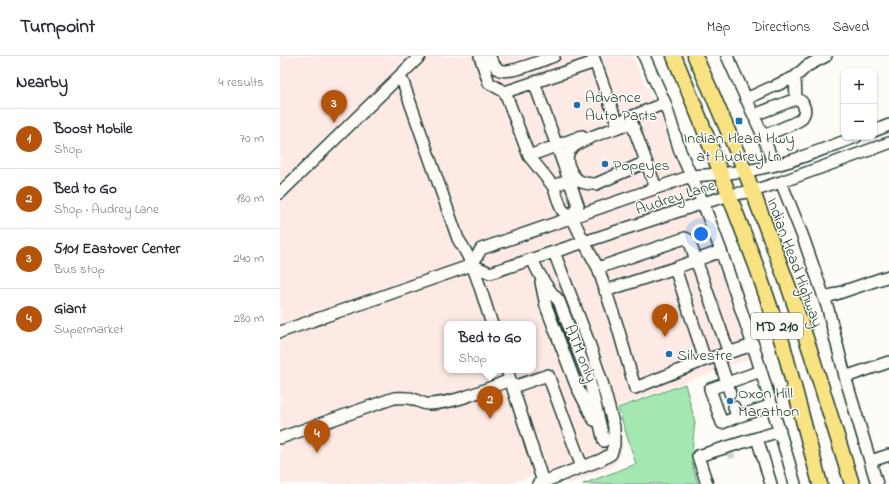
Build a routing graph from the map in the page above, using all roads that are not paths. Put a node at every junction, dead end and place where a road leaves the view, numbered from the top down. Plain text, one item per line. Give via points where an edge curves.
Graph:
1 (420, 56) edge
2 (480, 56) edge
3 (490, 56) edge
4 (554, 56) edge
5 (644, 56) edge
6 (674, 56) edge
7 (695, 56) edge
8 (727, 56) edge
9 (826, 56) edge
10 (594, 59) edge
11 (795, 77) junction
12 (398, 78) junction
13 (534, 82) junction
14 (505, 92) junction
15 (746, 99) junction
16 (796, 99) junction
17 (664, 103) junction
18 (754, 115) junction
19 (630, 121) junction
20 (617, 123) junction
21 (889, 125) edge
22 (877, 129) edge
23 (763, 136) junction
24 (848, 140) edge
25 (889, 144) edge
26 (556, 145) junction
27 (529, 156) junction
28 (646, 162) junction
29 (774, 165) junction
30 (745, 171) junction
31 (722, 174) junction
32 (690, 176) junction
33 (569, 180) junction
34 (781, 182) junction
35 (552, 186) junction
36 (656, 188) junction
37 (752, 191) junction
38 (280, 193) edge
39 (730, 195) junction
40 (702, 203) junction
41 (572, 217) junction
42 (584, 242) junction
43 (721, 251) junction
44 (554, 252) junction
45 (532, 259) junction
46 (696, 260) junction
47 (472, 265) junction
48 (598, 268) junction
49 (675, 268) junction
50 (539, 274) junction
51 (889, 276) edge
52 (563, 278) junction
53 (605, 291) junction
54 (551, 292) junction
55 (824, 298) junction
56 (559, 301) junction
57 (491, 321) edge
58 (280, 332) edge
59 (753, 345) junction
60 (729, 353) junction
61 (718, 356) junction
62 (705, 360) junction
63 (889, 362) edge
64 (762, 371) junction
65 (845, 377) junction
66 (510, 379) edge
67 (728, 388) junction
68 (772, 405) junction
69 (780, 431) junction
70 (280, 438) edge
71 (757, 438) junction
72 (604, 440) junction
73 (745, 441) junction
74 (705, 454) junction
75 (889, 455) edge
76 (601, 460) junction
77 (871, 462) junction
78 (582, 468) junction
79 (540, 483) edge
80 (707, 484) edge
81 (771, 484) edge
82 (795, 484) edge
83 (820, 484) edge
84 (852, 484) edge
85 (877, 484) edge

1 - 12 street
2 - 14 street via 490,83
3 - 4 street via 494,65 504,72
5 - 17 street
6 - 31 main road, MD 210
7 - 30 main road, Indian Head Highway / MD 210
8 - 15 street
9 - 11 street via 807,66
10 - 13 street
10 - 20 street
11 - 15 street
11 - 16 street
12 - 38 street
12 - 47 street via 403,82 458,239
13 - 14 street
13 - 26 street
14 - 27 street
15 - 18 street
16 - 18 street
16 - 23 street via 802,102 805,108 800,120
17 - 19 street
17 - 32 street
18 - 23 street
19 - 20 street
19 - 28 street
19 - 28 street via 580,142 570,150 567,157 570,169 575,178 587,184 596,184
20 - 26 street
21 - 22 street
23 - 29 street
24 - 29 street, Audrey Lane
25 - 34 street, Audrey Lane
26 - 27 street
26 - 33 street
27 - 35 street
28 - 36 street
29 - 30 street, Audrey Lane
30 - 31 street, Audrey Lane
30 - 37 main road, Indian Head Highway / MD 210
31 - 32 street, Audrey Lane
31 - 39 main road, MD 210
32 - 36 street, Audrey Lane
32 - 40 street
33 - 35 street
33 - 41 street via 578,205
34 - 37 street, Audrey Lane
34 - 55 street, Indian Head Highway via 804,237
35 - 41 street via 562,210
36 - 41 street, Audrey Lane
37 - 39 street, Audrey Lane
37 - 84 main road, Indian Head Highway / MD 210 via 789,288
39 - 40 street, Audrey Lane
39 - 83 main road, MD 210 via 758,268 783,345
40 - 42 street, Audrey Lane
40 - 43 street
41 - 42 street
41 - 47 street, Audrey Lane via 481,249
42 - 44 street, Audrey Lane
42 - 48 street
43 - 46 street
43 - 59 street
44 - 45 street, Audrey Lane
44 - 52 street
45 - 47 street, Audrey Lane via 490,273
45 - 50 street
46 - 48 street via 689,240 685,238
46 - 49 street
46 - 60 street
47 - 57 street
47 - 58 street
48 - 53 street
49 - 53 street
49 - 62 street
50 - 54 street
50 - 72 street
51 - 55 street
52 - 56 street
52 - 72 street via 564,300 593,378
52 - 76 street via 589,343 614,428 611,454
53 - 62 street via 636,388
54 - 56 street
54 - 72 street via 585,381
55 - 65 street, Indian Head Highway
56 - 72 street via 589,379
59 - 60 street
59 - 64 street
60 - 61 street
61 - 62 street
61 - 67 street
63 - 65 street
64 - 67 street
64 - 68 street
65 - 77 street, Indian Head Highway
66 - 70 street via 455,400 440,403 426,404 405,398 394,398
66 - 78 street via 548,375
66 - 79 street
67 - 68 street via 710,389 722,423 736,412
68 - 69 street
69 - 71 street
69 - 82 street
71 - 73 street
71 - 81 street
72 - 76 street via 605,450
73 - 74 street
73 - 74 street via 741,449 730,453 719,456
74 - 80 street via 698,456
75 - 77 street
76 - 78 street
77 - 85 street, Indian Head Highway
78 - 79 street

